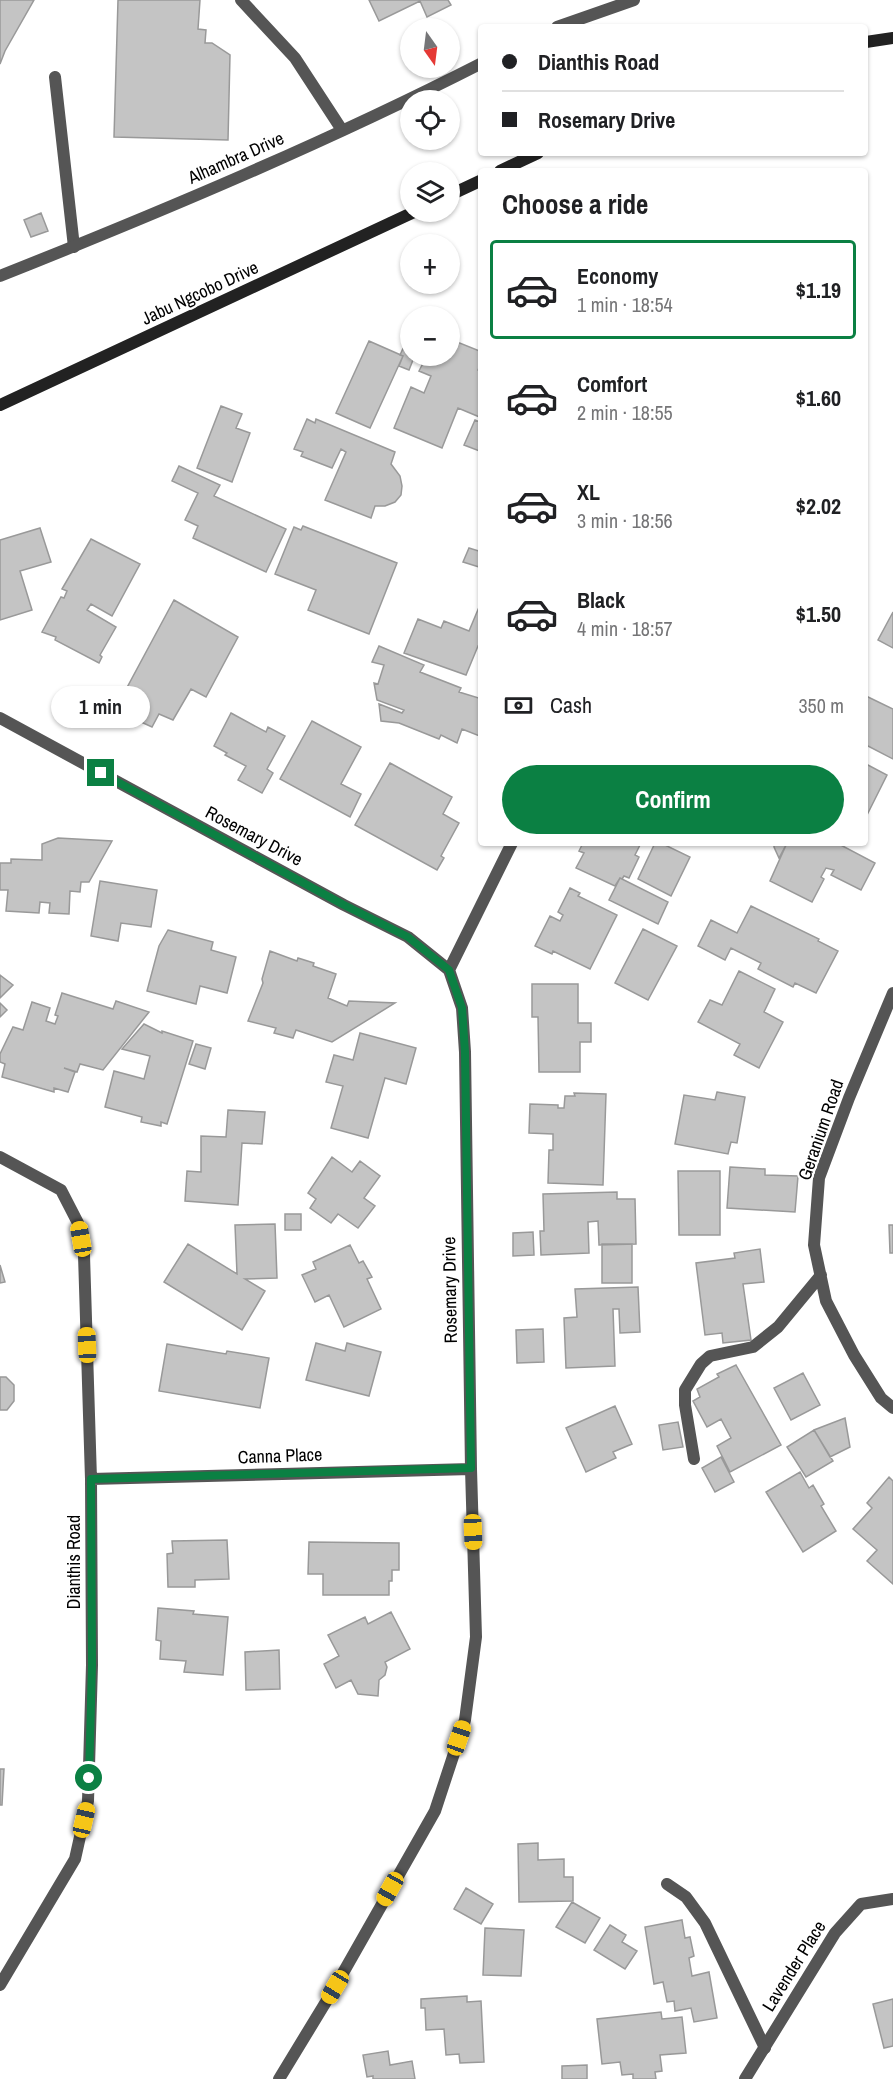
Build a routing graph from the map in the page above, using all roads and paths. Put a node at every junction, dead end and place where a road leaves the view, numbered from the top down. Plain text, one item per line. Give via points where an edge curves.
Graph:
1 (241, 0) edge
2 (634, 0) edge
3 (566, 24) edge
4 (893, 38) edge
5 (868, 42) edge
6 (478, 65) edge
7 (55, 78) dead end
8 (342, 130) junction
9 (532, 156) edge
10 (506, 168) edge
11 (478, 182) edge
12 (460, 190) edge
13 (400, 219) edge
14 (74, 247) junction
15 (0, 276) edge
16 (0, 405) edge
17 (0, 718) edge
18 (511, 846) edge
19 (449, 970) junction
20 (893, 993) edge
21 (0, 1157) edge
22 (821, 1275) junction
23 (893, 1408) edge
24 (694, 1459) dead end
25 (471, 1468) junction
26 (91, 1479) junction
27 (667, 1884) dead end
28 (893, 1899) edge
29 (0, 1985) edge
30 (765, 2048) junction
31 (279, 2079) edge
32 (745, 2079) edge

1 - 8 street via 295,58
2 - 3 street
4 - 5 main road
6 - 8 street, Alhambra Drive
7 - 14 street
8 - 14 street, Alhambra Drive via 241,178
9 - 10 main road
11 - 12 main road
13 - 16 main road, Jabu Ngcobo Drive
14 - 15 street, Alhambra Drive
17 - 19 street, Rosemary Drive via 408,937
18 - 19 street
19 - 25 street, Rosemary Drive via 462,1008 465,1052
20 - 22 street, Geranium Road via 819,1178 814,1245
21 - 26 street, Dianthis Road via 61,1190 78,1223 84,1255
22 - 23 street, Geranium Road via 826,1301 854,1355 881,1398
22 - 24 street via 778,1327 753,1347 710,1356 701,1364 685,1390
25 - 26 street, Canna Place
25 - 31 street, Rosemary Drive via 476,1637 465,1720 435,1811
26 - 29 street, Dianthis Road via 88,1801 75,1859
27 - 30 street via 686,1897 705,1923
28 - 30 street, Lavender Place via 861,1904 835,1933
30 - 32 street, Lavender Place

